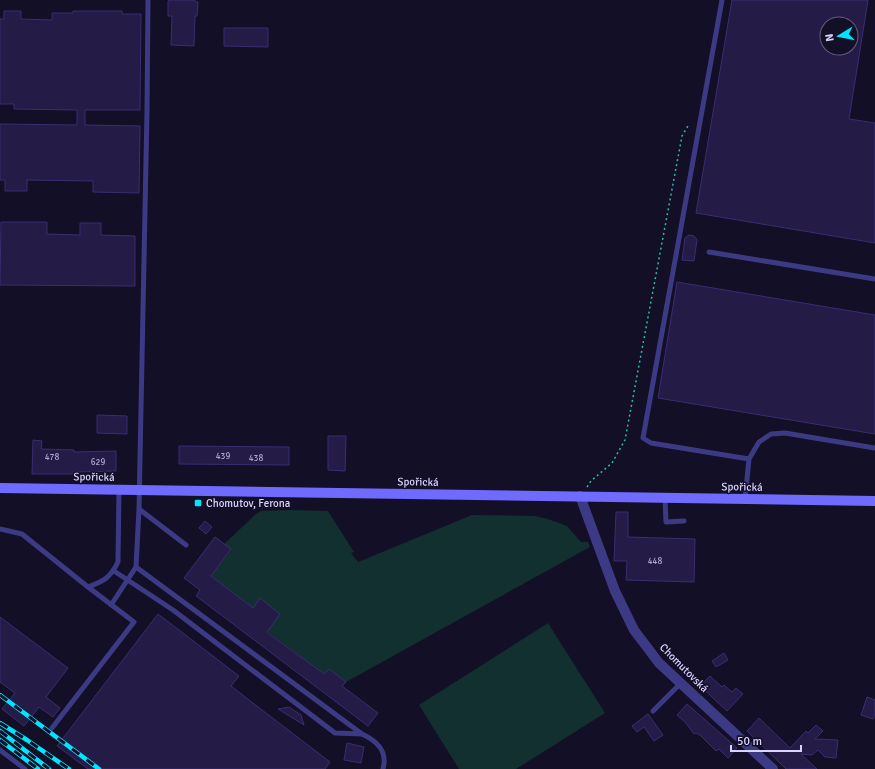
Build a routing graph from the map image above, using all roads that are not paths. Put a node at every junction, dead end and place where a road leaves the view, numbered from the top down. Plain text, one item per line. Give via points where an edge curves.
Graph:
1 (148, 0) edge
2 (722, 0) edge
3 (709, 252) dead end
4 (875, 279) edge
5 (875, 448) edge
6 (749, 459) junction
7 (0, 488) edge
8 (120, 489) junction
9 (140, 490) junction
10 (580, 496) junction
11 (665, 498) junction
12 (746, 499) junction
13 (875, 501) edge
14 (139, 509) junction
15 (684, 521) dead end
16 (0, 529) edge
17 (186, 545) dead end
18 (136, 567) junction
19 (114, 571) junction
20 (127, 580) junction
21 (88, 587) junction
22 (111, 605) junction
23 (681, 683) junction
24 (653, 711) dead end
25 (52, 728) dead end
26 (362, 734) junction
27 (0, 750) edge
28 (25, 769) edge
29 (383, 769) edge
30 (773, 769) edge

1 - 9 lane
2 - 6 lane via 643,438 651,443
3 - 4 lane
5 - 6 lane via 785,433 771,434 759,442
6 - 12 lane
7 - 8 street, Spořická
8 - 9 street, Spořická
8 - 19 lane via 118,562
9 - 10 street, Spořická
9 - 14 lane
10 - 11 street, Spořická
10 - 23 street, Chomutovská via 615,591 634,630 659,663
11 - 12 street, Spořická
11 - 15 lane via 666,522
12 - 13 street, Spořická
14 - 17 lane
14 - 18 lane
16 - 21 lane via 22,534
18 - 20 lane
18 - 26 lane
19 - 20 lane
19 - 21 lane via 106,580
20 - 22 lane
20 - 26 lane via 173,610 335,733
21 - 22 lane
22 - 25 lane via 134,622
23 - 24 lane
23 - 30 street, Chomutovská
26 - 29 lane via 373,739 381,748 385,759
27 - 28 lane

